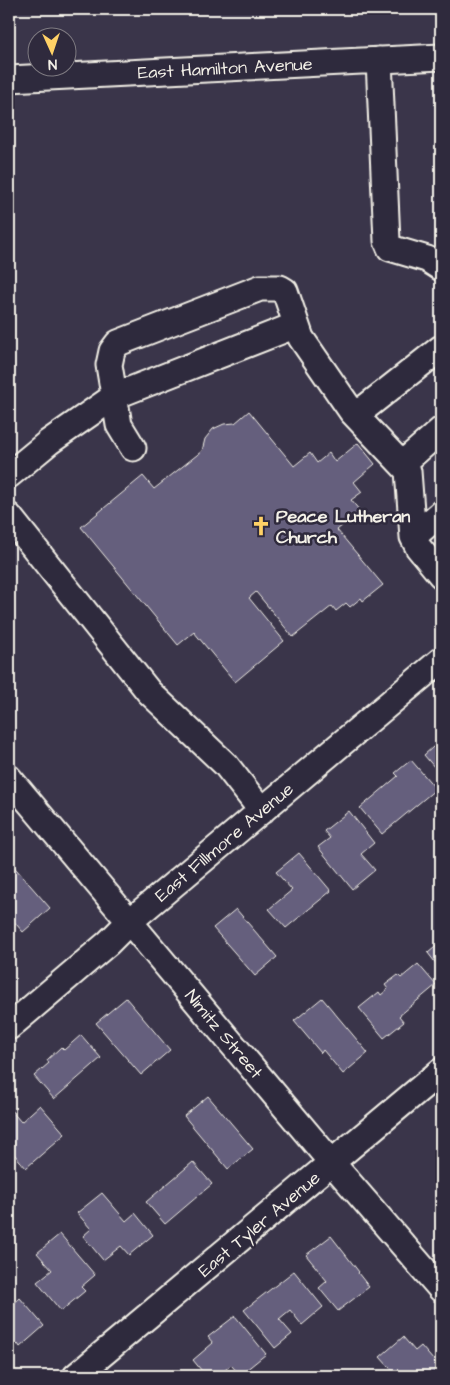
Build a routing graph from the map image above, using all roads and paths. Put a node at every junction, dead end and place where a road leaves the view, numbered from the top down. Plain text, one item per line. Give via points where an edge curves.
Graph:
1 (441, 57) edge
2 (379, 60) junction
3 (9, 79) edge
4 (441, 268) edge
5 (296, 326) junction
6 (441, 348) edge
7 (115, 396) junction
8 (356, 415) junction
9 (441, 430) edge
10 (133, 448) dead end
11 (402, 464) junction
12 (9, 475) edge
13 (441, 513) edge
14 (9, 516) edge
15 (413, 536) junction
16 (441, 575) edge
17 (441, 660) edge
18 (9, 778) edge
19 (262, 810) junction
20 (130, 922) junction
21 (9, 1027) edge
22 (441, 1071) edge
23 (332, 1163) junction
24 (441, 1289) edge
25 (76, 1376) edge

1 - 2 street, East Hamilton Avenue
2 - 3 street, East Hamilton Avenue
2 - 4 street via 386,241 390,248
5 - 7 street
5 - 7 street via 285,291 260,288 118,343 112,351 109,365
5 - 8 street via 301,338
6 - 8 street
7 - 10 street via 119,426
7 - 12 street via 49,442
8 - 11 street
9 - 11 street
11 - 15 street via 408,470
13 - 15 street
14 - 19 street via 149,692 226,765
15 - 16 street
17 - 19 street, East Fillmore Avenue
18 - 20 street, Nimitz Street
19 - 20 street, East Fillmore Avenue
20 - 21 street, East Fillmore Avenue
20 - 23 street, Nimitz Street
22 - 23 street, East Tyler Avenue
23 - 24 street, Nimitz Street
23 - 25 street, East Tyler Avenue

